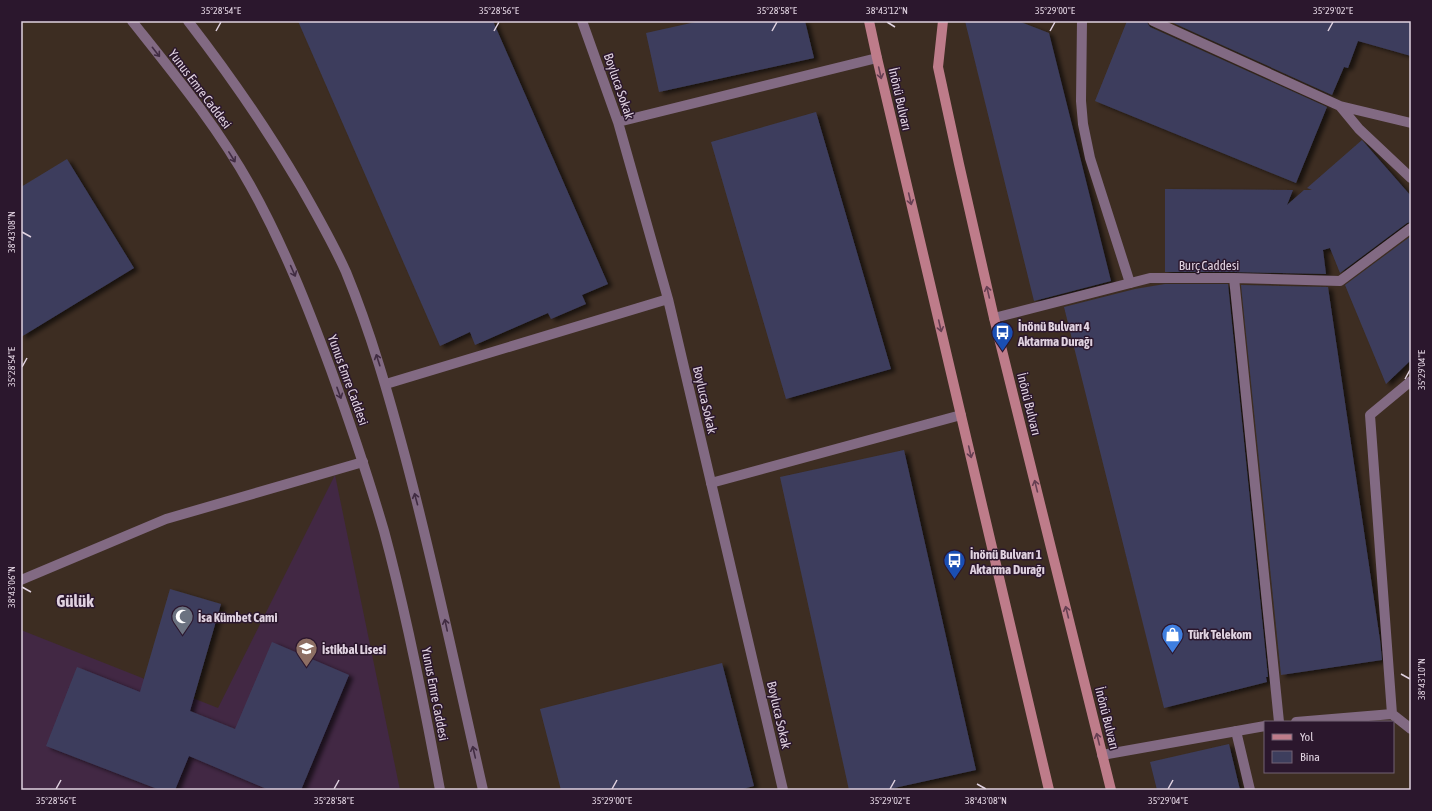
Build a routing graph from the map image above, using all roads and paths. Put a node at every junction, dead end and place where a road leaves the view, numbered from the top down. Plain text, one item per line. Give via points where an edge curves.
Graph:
1 (132, 21) edge
2 (188, 21) edge
3 (582, 21) edge
4 (870, 21) edge
5 (943, 21) edge
6 (1082, 21) edge
7 (1153, 21) edge
8 (877, 58) junction
9 (1340, 106) junction
10 (618, 122) junction
11 (1411, 123) edge
12 (1411, 178) edge
13 (1411, 228) edge
14 (1234, 278) junction
15 (1130, 283) junction
16 (668, 299) junction
17 (994, 318) junction
18 (1411, 380) edge
19 (386, 384) junction
20 (961, 415) junction
21 (362, 462) junction
22 (711, 483) junction
23 (21, 580) edge
24 (1392, 714) junction
25 (1279, 721) edge
26 (1308, 721) edge
27 (1264, 726) edge
28 (1411, 728) edge
29 (1236, 731) junction
30 (1102, 755) junction
31 (440, 790) edge
32 (483, 790) edge
33 (783, 790) edge
34 (1049, 790) edge
35 (1111, 790) edge
36 (1250, 790) edge

1 -> 21 street, Yunus Emre Caddesi via 217,133 249,184 274,231 299,285
19 -> 2 street, Yunus Emre Caddesi via 345,271 317,214 251,107
3 - 10 street, Boyluca Sokak
4 - 8 main road, İnönü Bulvarı
17 -> 5 main road, İnönü Bulvarı via 938,67
6 - 15 street via 1081,101 1084,129 1090,158
7 - 9 street
8 - 10 street
8 -> 20 main road, İnönü Bulvarı
9 - 11 street
9 - 12 street via 1359,129
10 - 16 street, Boyluca Sokak
13 - 14 street, Burç Caddesi via 1340,281
14 - 15 street, Burç Caddesi via 1150,278
14 - 25 street
15 - 17 street, Burç Caddesi
16 - 19 street
16 - 22 street, Boyluca Sokak
30 -> 17 main road, İnönü Bulvarı
18 - 24 street via 1370,415
32 -> 19 street, Yunus Emre Caddesi via 418,504
20 - 22 street
20 -> 34 main road, İnönü Bulvarı
21 - 23 street via 166,519
21 - 31 street, Yunus Emre Caddesi via 384,530 409,630
22 - 33 street, Boyluca Sokak
24 - 26 street
24 - 28 street
27 - 29 street
29 - 30 street
29 - 36 street
30 - 35 main road, İnönü Bulvarı

